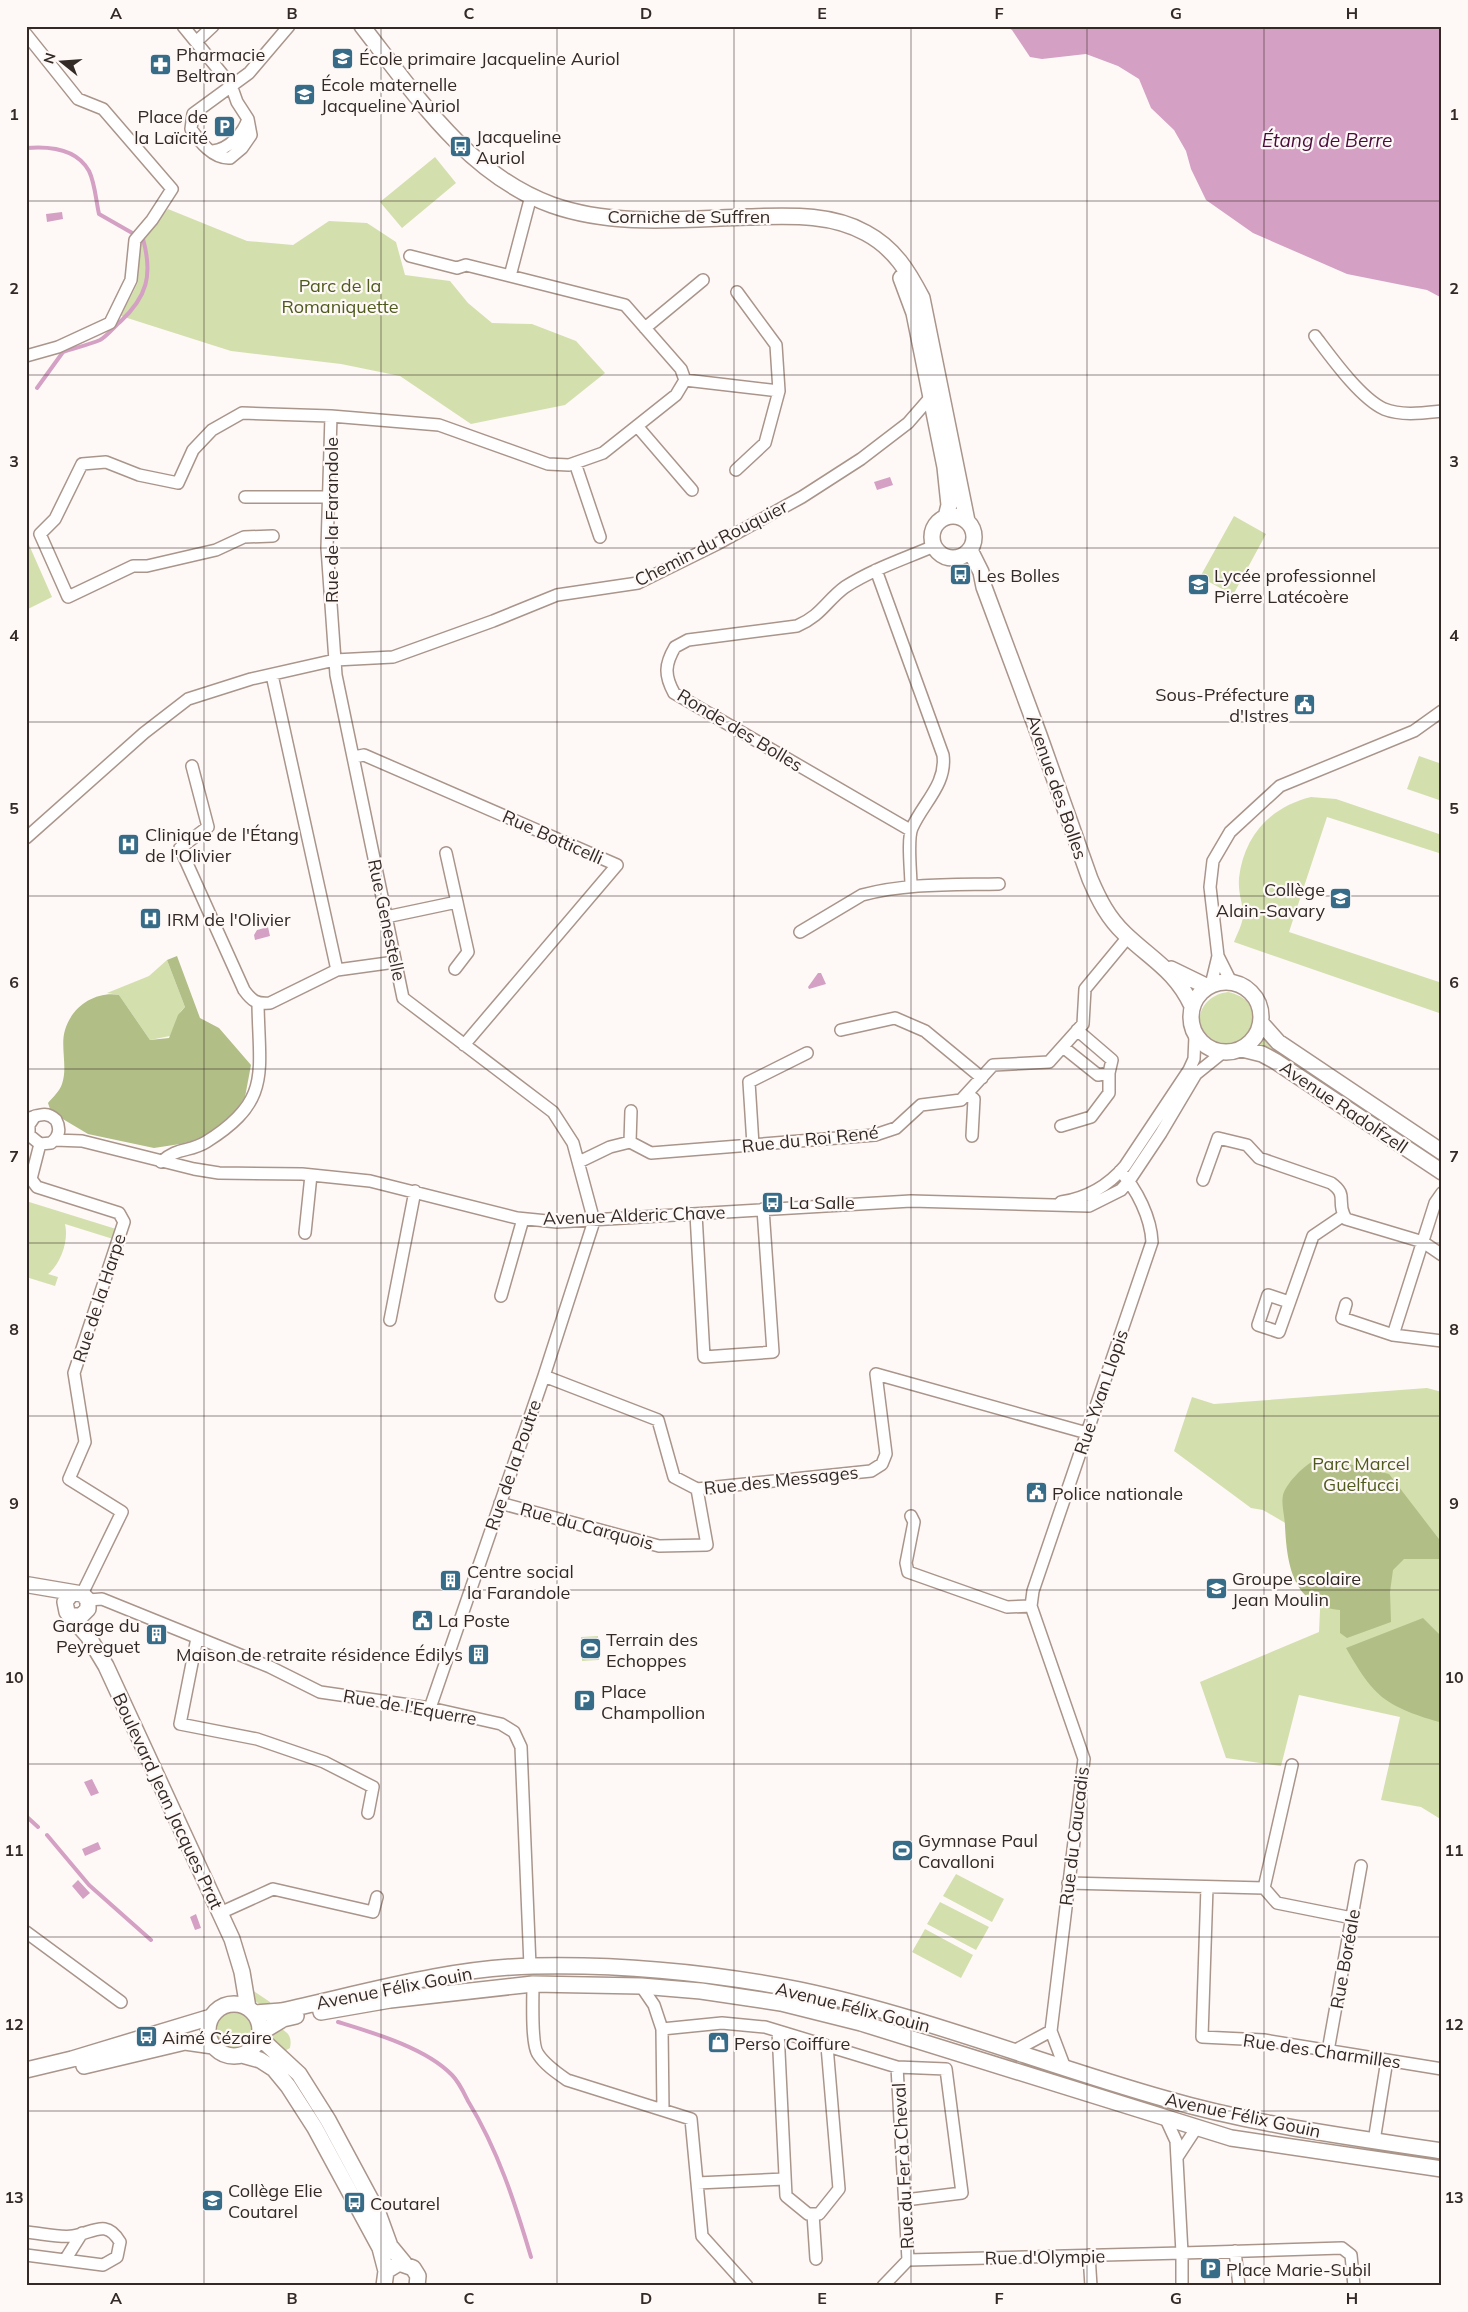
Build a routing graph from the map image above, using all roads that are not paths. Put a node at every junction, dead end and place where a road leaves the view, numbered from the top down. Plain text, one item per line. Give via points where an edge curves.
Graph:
1 (183, 26) edge
2 (213, 26) edge
3 (362, 26) edge
4 (287, 27) edge
5 (26, 34) edge
6 (196, 42) junction
7 (231, 85) junction
8 (531, 196) junction
9 (410, 256) dead end
10 (510, 276) junction
11 (703, 280) dead end
12 (737, 292) dead end
13 (646, 328) junction
14 (1315, 336) dead end
15 (26, 356) edge
16 (685, 380) junction
17 (779, 391) junction
18 (935, 392) junction
19 (1442, 411) edge
20 (331, 416) junction
21 (637, 426) junction
22 (575, 463) junction
23 (736, 470) dead end
24 (692, 490) dead end
25 (245, 497) dead end
26 (329, 497) junction
27 (946, 517) junction
28 (967, 521) junction
29 (273, 536) dead end
30 (600, 537) dead end
31 (934, 546) junction
32 (964, 554) junction
33 (876, 570) junction
34 (335, 660) junction
35 (272, 675) junction
36 (1442, 711) edge
37 (354, 757) junction
38 (192, 766) dead end
39 (910, 830) junction
40 (26, 838) edge
41 (446, 853) dead end
42 (999, 884) dead end
43 (910, 886) junction
44 (457, 902) junction
45 (386, 917) junction
46 (800, 932) dead end
47 (1128, 937) junction
48 (1218, 956) junction
49 (395, 962) junction
50 (1163, 965) junction
51 (455, 968) dead end
52 (336, 970) junction
53 (1231, 982) junction
54 (1209, 986) junction
55 (258, 1004) junction
56 (1192, 1006) junction
57 (1261, 1023) junction
58 (840, 1030) dead end
59 (1077, 1030) junction
60 (1195, 1036) junction
61 (464, 1045) junction
62 (1063, 1046) junction
63 (1242, 1049) junction
64 (808, 1053) dead end
65 (1222, 1053) junction
66 (1109, 1073) junction
67 (982, 1078) junction
68 (967, 1094) junction
69 (630, 1111) dead end
70 (31, 1118) edge
71 (59, 1125) junction
72 (1061, 1126) dead end
73 (28, 1134) edge
74 (972, 1136) dead end
75 (55, 1140) junction
76 (82, 1141) junction
77 (630, 1142) junction
78 (40, 1144) junction
79 (753, 1145) junction
80 (1442, 1152) edge
81 (161, 1162) junction
82 (579, 1162) junction
83 (1120, 1172) junction
84 (1442, 1172) edge
85 (311, 1175) junction
86 (1203, 1180) dead end
87 (1129, 1181) junction
88 (415, 1191) junction
89 (1442, 1193) edge
90 (1045, 1204) junction
91 (763, 1209) junction
92 (696, 1214) junction
93 (1344, 1215) junction
94 (523, 1219) junction
95 (594, 1221) junction
96 (305, 1233) dead end
97 (1423, 1242) junction
98 (1442, 1255) edge
99 (501, 1296) dead end
100 (1289, 1302) dead end
101 (1346, 1304) dead end
102 (390, 1320) dead end
103 (1393, 1335) junction
104 (1442, 1341) edge
105 (544, 1376) junction
106 (1087, 1433) junction
107 (697, 1489) junction
108 (500, 1503) junction
109 (911, 1516) dead end
110 (28, 1584) edge
111 (77, 1604) junction
112 (1031, 1606) junction
113 (197, 1638) junction
114 (430, 1708) junction
115 (1292, 1765) dead end
116 (368, 1813) dead end
117 (1362, 1866) dead end
118 (1068, 1883) junction
119 (1207, 1886) junction
120 (1264, 1888) junction
121 (377, 1897) dead end
122 (220, 1912) junction
123 (1352, 1918) junction
124 (26, 1932) edge
125 (530, 1966) junction
126 (242, 1972) junction
127 (533, 1984) junction
128 (641, 1986) junction
129 (120, 2002) dead end
130 (224, 2006) junction
131 (252, 2010) junction
132 (211, 2017) junction
133 (662, 2029) junction
134 (778, 2031) junction
135 (1051, 2031) junction
136 (260, 2035) junction
137 (213, 2046) junction
138 (827, 2046) junction
139 (1328, 2051) junction
140 (1012, 2052) junction
141 (960, 2053) junction
142 (242, 2055) junction
143 (1387, 2060) junction
144 (1441, 2066) edge
145 (897, 2067) junction
146 (1065, 2068) junction
147 (946, 2069) junction
148 (26, 2070) edge
149 (26, 2079) edge
150 (663, 2110) junction
151 (1165, 2117) junction
152 (1197, 2127) junction
153 (1374, 2141) junction
154 (1442, 2151) edge
155 (1178, 2156) junction
156 (1442, 2169) edge
157 (785, 2178) junction
158 (697, 2183) junction
159 (905, 2200) junction
160 (813, 2214) junction
161 (26, 2232) edge
162 (82, 2233) junction
163 (1235, 2251) junction
164 (1182, 2253) junction
165 (26, 2255) edge
166 (1089, 2256) junction
167 (816, 2259) dead end
168 (65, 2260) junction
169 (908, 2260) junction
170 (404, 2263) junction
171 (383, 2280) edge
172 (419, 2284) edge
173 (747, 2286) edge
174 (882, 2286) edge
175 (1091, 2286) edge
176 (1182, 2286) edge
177 (1239, 2286) edge
178 (1354, 2286) edge

1 - 6 street
2 - 6 street
3 - 8 main road, Corniche de Suffren via 453,140 486,169
4 - 7 street via 249,73
5 - 15 street via 78,99 103,108 172,189 134,240 131,280 110,323 58,347
6 - 7 street
7 - 7 street via 193,114 191,129 216,156 230,158 251,135 248,120
8 - 10 street
8 - 18 main road, Corniche de Suffren via 607,218 660,220 801,216 827,218 867,233 898,257 922,298
9 - 10 street via 457,268 466,265
10 - 13 street via 625,305
11 - 13 street
12 - 17 street via 776,344
13 - 16 street via 682,370
14 - 19 street via 1358,388 1384,408 1414,414
16 - 17 street
16 - 21 street, Rue de la Farandole via 676,395
17 - 23 street via 765,444
18 - 27 main road via 949,495
18 - 28 main road
18 - 34 street, Chemin du Rouquier via 908,423 861,459 802,497 718,544 638,583 557,595 393,657
20 - 22 street, Rue de la Farandole via 439,425 548,464
20 - 26 street, Rue de la Farandole
20 - 29 street via 242,413 212,430 193,450 178,482 139,475 106,462 82,464 58,513 40,534 68,597 133,566 147,566 216,550 244,537
21 - 22 street, Rue de la Farandole via 603,453
21 - 24 street
22 - 30 street
25 - 26 street
26 - 34 street, Rue de la Farandole via 327,548
27 - 28 main road via 956,516
27 - 31 main road via 937,523 933,531
28 - 32 main road via 975,538
31 - 32 main road via 944,556
31 - 33 street, Ronde des Bolles
32 - 47 main road, Avenue des Bolles via 980,572 1090,879 1108,916
33 - 39 street via 945,768
33 - 39 street, Ronde des Bolles via 844,588 812,620 797,626 688,640 675,646 665,669 674,693
34 - 35 street, Chemin du Rouquier
34 - 37 street, Rue Genestelle
35 - 40 street, Chemin du Rouquier via 188,699 144,733
35 - 52 street
36 - 48 street via 1414,731 1280,786 1230,832 1213,860 1210,887
37 - 45 street, Rue Genestelle
37 - 61 street, Rue Botticelli via 364,755 617,865
38 - 55 street via 208,827 180,848 244,990
39 - 43 street
41 - 44 street
42 - 43 street
43 - 46 street via 862,894
44 - 45 street
44 - 51 street via 468,952
45 - 49 street, Rue Genestelle
47 - 50 main road, Avenue des Bolles
47 - 59 street, Rue du Roi René via 1084,989 1083,1024
48 - 53 street
48 - 54 street
49 - 52 street
49 - 61 street, Rue Genestelle via 403,998
50 - 54 main road, Avenue des Bolles
50 - 56 main road, Avenue des Bolles via 1185,991
52 - 55 street via 270,1003
53 - 54 main road
53 - 57 main road via 1249,991 1256,999
54 - 56 main road
55 - 81 street via 260,1065 255,1093 245,1112 204,1144 172,1152
56 - 60 main road via 1190,1017
57 - 63 main road via 1252,1041
57 - 80 main road, Avenue Radolfzell via 1278,1042
58 - 67 street via 895,1018 925,1031
59 - 62 street, Rue du Roi René
59 - 66 street via 1112,1060
60 - 65 main road via 1208,1048
60 - 83 street, Avenue Alderic Chave via 1194,1059 1189,1070
61 - 82 street, Rue Genestelle via 554,1112 574,1144
62 - 66 street via 1098,1075
62 - 67 street, Rue du Roi René via 1050,1062 993,1065
63 - 65 main road
63 - 84 main road, Avenue Radolfzell via 1275,1061
64 - 79 street via 749,1082
65 - 87 street, Avenue Alderic Chave via 1196,1074
66 - 72 street via 1109,1093 1091,1117
67 - 68 street, Rue du Roi René
68 - 74 street via 974,1100
68 - 79 street, Rue du Roi René via 961,1100 921,1105 896,1128 875,1135
69 - 77 street
70 - 71 street via 46,1114
70 - 73 street
71 - 75 street
71 - 76 street, Avenue Alderic Chave
73 - 78 street
75 - 76 street, Avenue Alderic Chave
75 - 78 street
76 - 81 street, Avenue Alderic Chave
77 - 79 street, Rue du Roi René via 651,1153
77 - 82 street via 610,1147
78 - 111 street, Rue de la Harpe via 31,1179 37,1187 118,1213 124,1222 74,1373 84,1442 69,1479 122,1512
81 - 85 street, Avenue Alderic Chave via 219,1173
82 - 95 street, Rue Genestelle
83 - 87 street, Rue Yvan Llopis
83 - 90 street, Avenue Alderic Chave via 1096,1192
85 - 88 street, Avenue Alderic Chave via 370,1181
85 - 96 street
86 - 93 street via 1218,1138 1247,1146 1258,1158 1331,1183 1339,1188
87 - 90 street, Avenue Alderic Chave via 1121,1190 1089,1206
87 - 106 street, Rue Yvan Llopis via 1151,1226 1152,1242
88 - 94 street, Avenue Alderic Chave
88 - 102 street
89 - 97 street via 1435,1203
90 - 91 street, Avenue Alderic Chave via 911,1201
91 - 92 street, Avenue Alderic Chave
91 - 92 street via 773,1352 704,1357
92 - 95 street, Avenue Alderic Chave
93 - 97 street via 1346,1219
93 - 100 street via 1312,1236
94 - 95 street, Avenue Alderic Chave
94 - 99 street
95 - 105 street, Rue de la Poutre
97 - 98 street
97 - 103 street
101 - 103 street via 1342,1318
103 - 104 street
105 - 107 street, Rue des Messages via 658,1420 674,1477
105 - 108 street, Rue de la Poutre
106 - 107 street, Rue des Messages via 876,1374 886,1454 882,1464 871,1471
106 - 112 street, Rue Yvan Llopis via 1033,1591
107 - 108 street, Rue du Carquois via 707,1545 659,1546
108 - 114 street, Rue de la Poutre
109 - 112 street via 914,1522 906,1563 908,1572 1007,1607
110 - 111 main road, Boulevard Jean Jacques Prat
111 - 113 street, Rue de l'Equerre via 102,1599
111 - 122 main road, Boulevard Jean Jacques Prat via 86,1633 106,1666
112 - 118 street, Rue du Caucadis via 1084,1759
113 - 114 street, Rue de l'Equerre via 270,1667 320,1692
113 - 116 street via 180,1724 257,1739 324,1762 373,1787
114 - 125 street, Rue de l'Equerre via 516,1729 521,1747
115 - 120 street
117 - 123 street, Rue Boréale
118 - 119 street
118 - 135 street, Rue du Caucadis
119 - 120 street
119 - 139 street, Rue des Charmilles via 1202,2037 1264,2040
120 - 123 street via 1278,1903
121 - 122 street via 373,1912 273,1889
122 - 126 main road, Boulevard Jean Jacques Prat
123 - 139 street, Rue Boréale
124 - 129 street
125 - 131 main road, Avenue Félix Gouin via 445,1974 281,2011
125 - 140 main road, Avenue Félix Gouin via 663,1970 799,1990 864,2006
126 - 130 main road
126 - 131 main road, Boulevard Jean Jacques Prat
127 - 128 main road, Avenue Félix Gouin
127 - 136 main road, Avenue Félix Gouin via 390,2000 283,2019
127 - 150 street via 536,2053 550,2068 568,2080
128 - 133 street via 654,2005
128 - 141 main road, Avenue Félix Gouin via 701,1991 788,2005
130 - 131 main road via 240,2004
130 - 132 main road
131 - 136 main road via 259,2021
132 - 137 main road via 208,2034
132 - 148 main road
133 - 134 street via 722,2024
133 - 150 street
134 - 138 street
134 - 157 street
135 - 140 street
135 - 146 street, Rue du Caucadis
136 - 142 main road via 256,2045
136 - 170 main road via 299,2074 328,2120 381,2219 390,2246
137 - 142 main road via 224,2054
137 - 149 main road via 185,2042
138 - 145 street
138 - 160 street via 839,2189 819,2214
139 - 143 street, Rue des Charmilles
140 - 146 main road, Avenue Félix Gouin
141 - 147 street
141 - 151 main road, Avenue Félix Gouin
142 - 171 main road via 260,2060 274,2069 288,2086 380,2248
143 - 144 street, Rue des Charmilles
143 - 153 street
145 - 147 street
145 - 159 street, Rue du Fer à Cheval
146 - 153 main road, Avenue Félix Gouin via 1233,2116
147 - 159 street via 962,2194
150 - 158 street via 691,2119
151 - 152 main road, Avenue Félix Gouin
151 - 155 street via 1176,2141
152 - 155 street
152 - 156 main road, Avenue Félix Gouin via 1231,2138
153 - 154 main road, Avenue Félix Gouin
155 - 164 street
157 - 158 street
157 - 160 street via 786,2196 808,2214
158 - 173 street via 702,2236
159 - 169 street, Rue du Fer à Cheval
160 - 167 street
161 - 162 street via 73,2236
162 - 168 street
162 - 168 street via 105,2228 115,2233 120,2242 117,2257 103,2265
163 - 164 street, Rue d'Olympie
163 - 177 street
163 - 178 street, Rue d'Olympie via 1342,2248 1351,2255
164 - 166 street, Rue d'Olympie
164 - 176 street
165 - 168 street
166 - 169 street, Rue d'Olympie
166 - 175 street
169 - 174 street, Rue du Fer à Cheval
170 - 171 main road via 394,2264
170 - 172 main road via 416,2272

